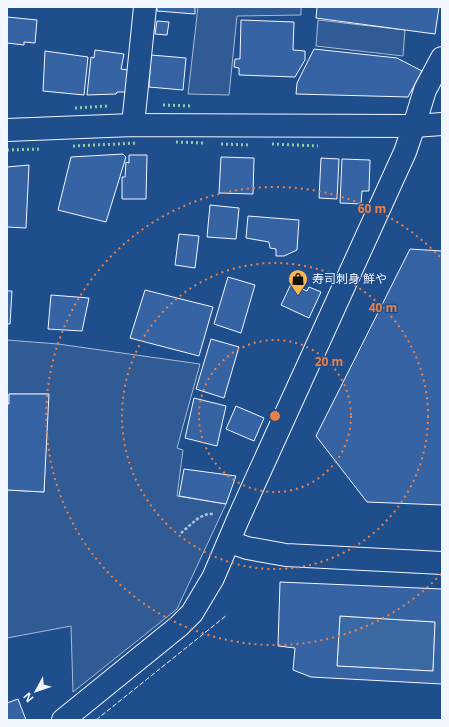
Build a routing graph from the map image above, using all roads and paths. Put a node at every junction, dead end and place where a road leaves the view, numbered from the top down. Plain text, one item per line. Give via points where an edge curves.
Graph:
1 (145, 7) edge
2 (442, 58) edge
3 (442, 124) edge
4 (133, 125) junction
5 (414, 126) junction
6 (7, 130) edge
7 (214, 514) dead end
8 (181, 533) dead end
9 (230, 542) junction
10 (442, 563) edge
11 (63, 720) edge

1 - 4 street
2 - 5 street via 425,90
3 - 5 street
4 - 5 street
4 - 6 street
5 - 9 street via 405,152 258,474
7 - 8 path via 206,513 200,516
9 - 10 street via 247,548 286,555
9 - 11 street via 192,613

